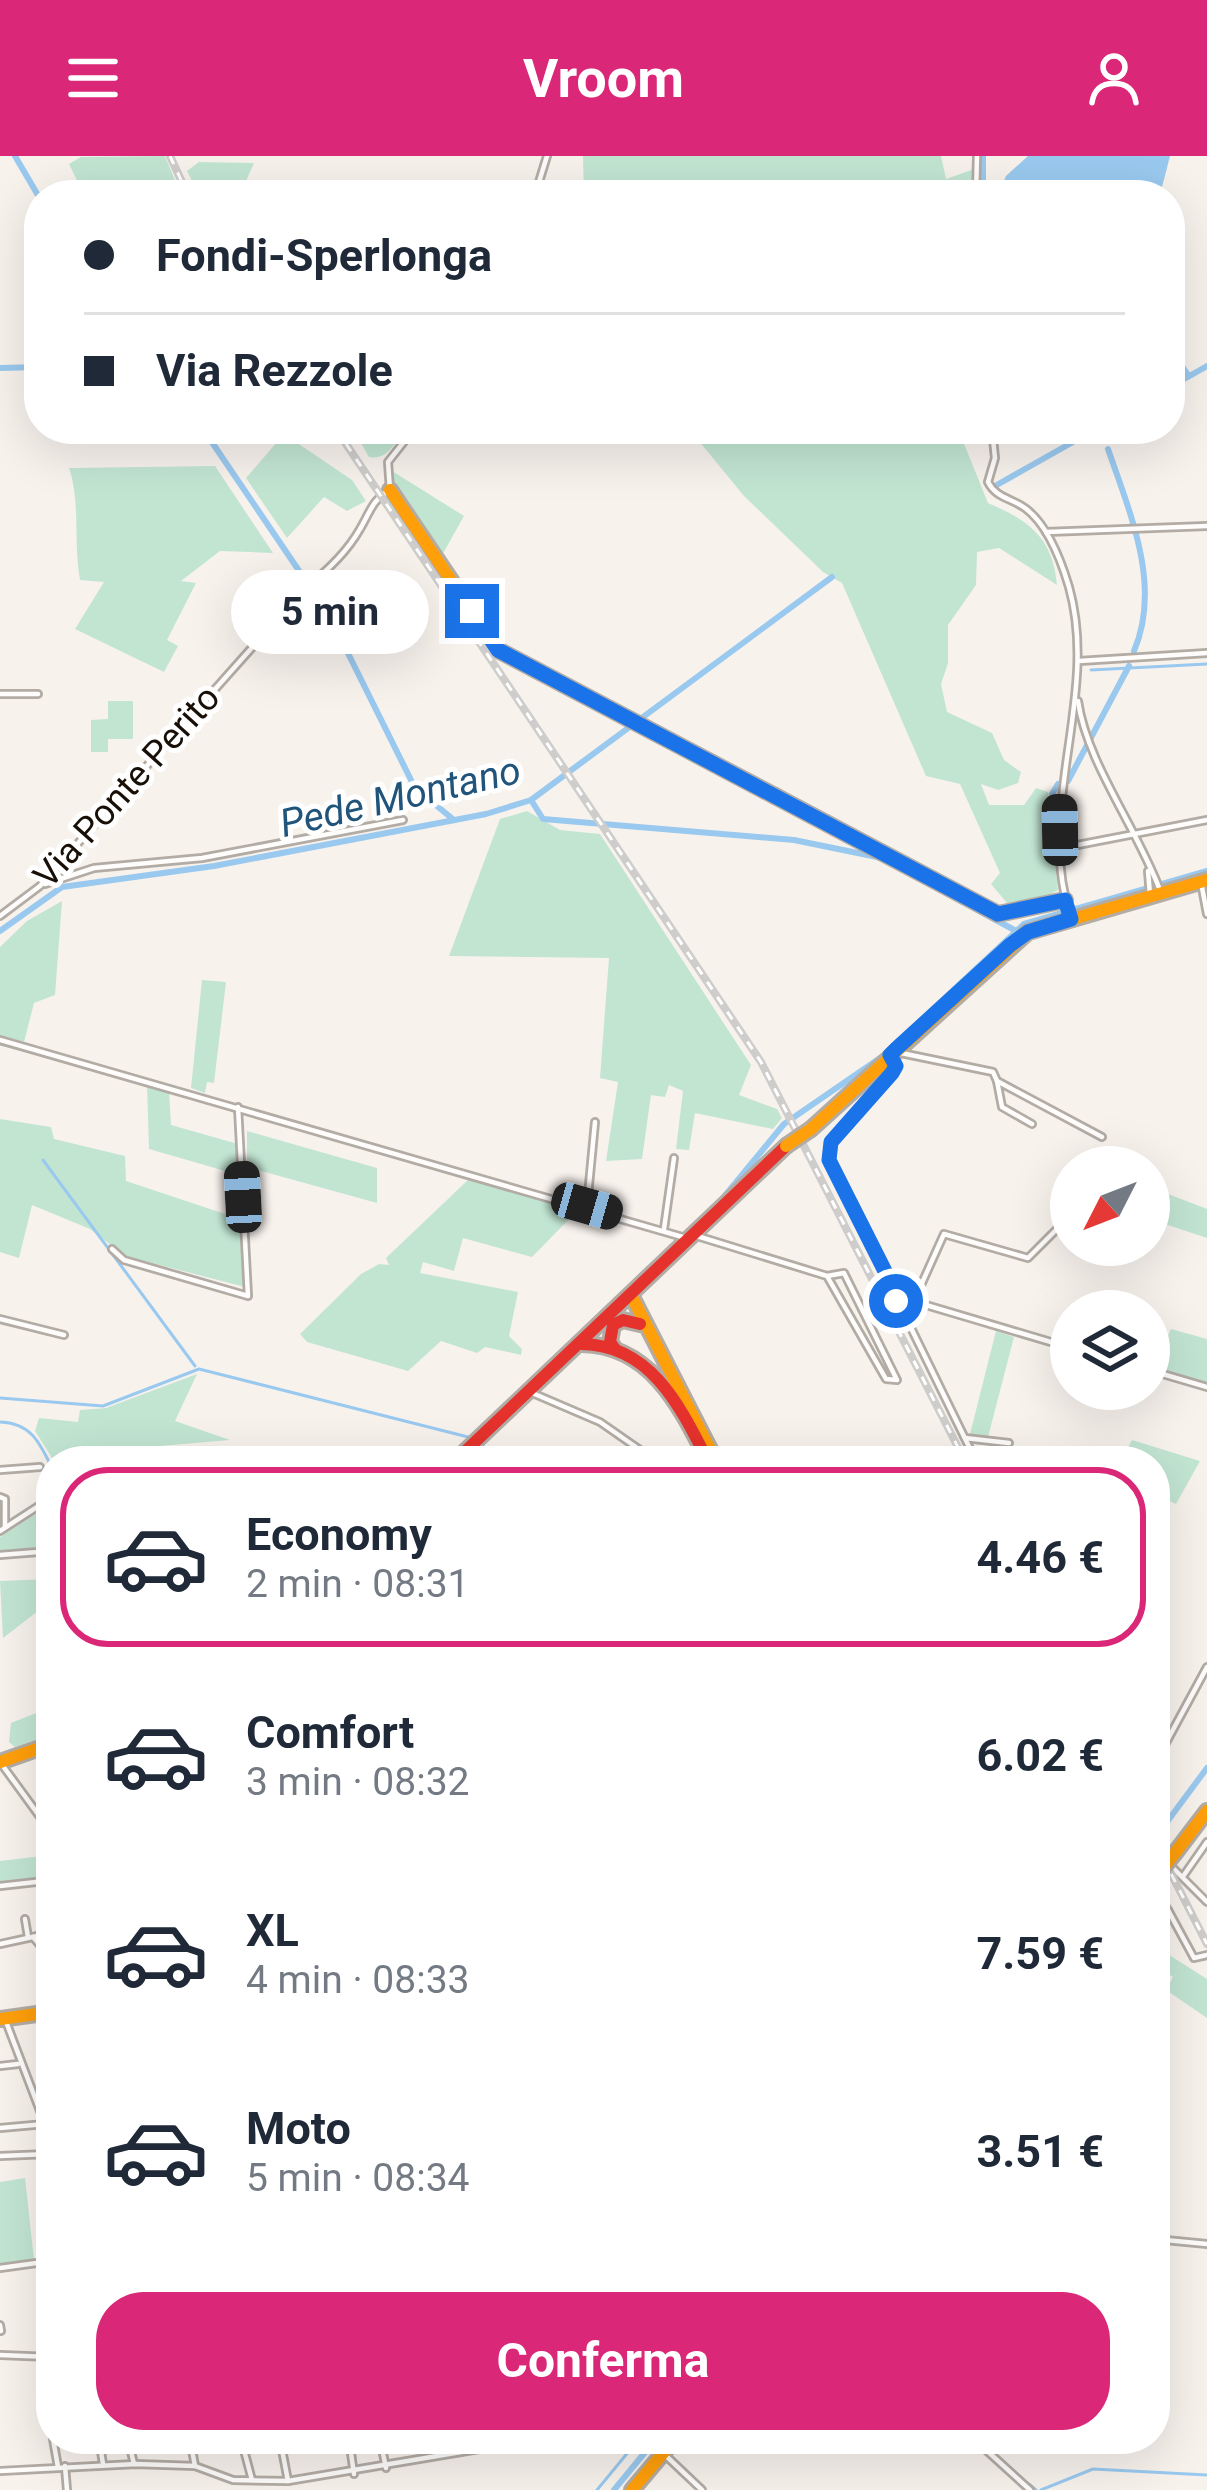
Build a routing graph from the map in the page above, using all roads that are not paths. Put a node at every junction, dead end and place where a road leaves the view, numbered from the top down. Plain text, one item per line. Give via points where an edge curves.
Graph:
1 (402, 444) edge
2 (993, 444) edge
3 (389, 490) junction
4 (1207, 526) edge
5 (1046, 532) junction
6 (1063, 535) junction
7 (1055, 552) junction
8 (1207, 653) edge
9 (1078, 661) junction
10 (0, 694) edge
11 (38, 694) dead end
12 (1078, 698) junction
13 (403, 820) dead end
14 (1207, 820) edge
15 (1138, 835) junction
16 (1062, 848) junction
17 (1204, 881) edge
18 (40, 886) junction
19 (1154, 888) junction
20 (1068, 909) junction
21 (1207, 914) edge
22 (0, 916) edge
23 (0, 1040) edge
24 (893, 1052) junction
25 (997, 1081) junction
26 (238, 1107) junction
27 (595, 1122) dead end
28 (1032, 1124) dead end
29 (1102, 1137) dead end
30 (674, 1158) dead end
31 (587, 1206) junction
32 (664, 1229) junction
33 (1050, 1236) edge
34 (689, 1238) junction
35 (112, 1249) dead end
36 (827, 1276) junction
37 (632, 1296) junction
38 (898, 1297) junction
39 (856, 1301) junction
40 (913, 1303) junction
41 (848, 1305) junction
42 (618, 1310) junction
43 (0, 1319) edge
44 (868, 1324) junction
45 (640, 1325) junction
46 (600, 1327) junction
47 (861, 1329) junction
48 (64, 1336) dead end
49 (1050, 1342) edge
50 (581, 1344) junction
51 (608, 1348) junction
52 (647, 1368) junction
53 (1170, 1377) edge
54 (1207, 1388) edge
55 (530, 1391) junction
56 (965, 1438) junction
57 (1009, 1442) dead end
58 (471, 1446) edge
59 (634, 1446) edge
60 (704, 1446) edge
61 (704, 1446) edge
62 (969, 1446) edge
63 (36, 1467) edge
64 (0, 1471) edge
65 (0, 1497) edge
66 (36, 1508) edge
67 (3, 1529) edge
68 (36, 1552) edge
69 (0, 1555) edge
70 (1207, 1667) edge
71 (1170, 1735) edge
72 (36, 1749) edge
73 (0, 1762) edge
74 (36, 1811) edge
75 (1207, 1811) edge
76 (1207, 1842) edge
77 (1170, 1859) edge
78 (1170, 1864) edge
79 (1184, 1875) junction
80 (36, 1882) dead end
81 (0, 1886) edge
82 (1207, 1906) edge
83 (1170, 1915) edge
84 (25, 1918) dead end
85 (36, 1936) edge
86 (30, 1937) junction
87 (36, 1943) edge
88 (0, 1944) edge
89 (1206, 1956) edge
90 (36, 2014) edge
91 (2, 2019) edge
92 (19, 2064) junction
93 (0, 2066) edge
94 (36, 2103) edge
95 (36, 2125) edge
96 (0, 2128) edge
97 (36, 2155) edge
98 (0, 2156) edge
99 (1170, 2241) edge
100 (1207, 2245) edge
101 (36, 2263) edge
102 (0, 2268) edge
103 (0, 2355) edge
104 (36, 2356) edge
105 (57, 2454) edge
106 (101, 2454) edge
107 (132, 2454) edge
108 (193, 2454) edge
109 (245, 2454) edge
110 (283, 2454) edge
111 (351, 2454) edge
112 (383, 2454) edge
113 (455, 2454) edge
114 (662, 2454) edge
115 (664, 2454) edge
116 (990, 2454) edge
117 (103, 2464) junction
118 (134, 2464) junction
119 (195, 2466) junction
120 (61, 2467) junction
121 (386, 2468) junction
122 (0, 2471) edge
123 (354, 2474) junction
124 (233, 2480) junction
125 (252, 2480) junction
126 (288, 2481) junction
127 (67, 2490) edge
128 (233, 2490) edge
129 (632, 2490) edge
130 (702, 2490) edge
131 (1030, 2490) edge

1 - 3 street, Via Ponte Perito via 388,462
2 - 5 street via 993,492 1020,504
3 - 18 street, Via Ponte Perito
3 - 20 street via 498,650 998,914
4 - 6 street
5 - 6 street
5 - 7 street
6 - 7 street
7 - 9 street via 1075,611
8 - 9 street
9 - 12 street
10 - 11 street
12 - 15 street via 1087,741
12 - 16 street via 1062,769
13 - 18 street via 202,858 94,868
14 - 15 street
15 - 16 street
15 - 19 street
16 - 20 street
17 - 19 street
17 - 21 street
18 - 22 street, Via Ponte Perito
19 - 20 street
20 - 24 street via 1010,945
23 - 26 street
24 - 25 street via 993,1072
24 - 34 street, bridge
24 - 38 street via 892,1073 827,1150
25 - 28 street via 1002,1107
25 - 29 street
26 - 31 street
26 - 35 street via 248,1297 124,1260
27 - 31 street
30 - 32 street
31 - 32 street
32 - 34 street
33 - 40 street via 1028,1258 944,1234
34 - 36 street
34 - 37 street
36 - 39 street via 844,1273
36 - 41 street
37 - 42 street
37 - 45 street
38 - 40 street
38 - 56 street
39 - 41 street
39 - 44 street
40 - 49 street
41 - 47 street
42 - 45 street
42 - 46 street
43 - 48 street
44 - 47 street
44 - 47 street via 898,1381 886,1378
45 - 51 street via 614,1325
45 - 52 street via 656,1359
45 - 60 street
46 - 50 street
46 - 51 street
50 - 51 street
50 - 55 street
51 - 52 street
52 - 61 street via 675,1395
53 - 54 street
55 - 58 street
55 - 59 street
56 - 57 street
56 - 62 street
63 - 64 street
65 - 67 street
66 - 67 street
68 - 69 street
70 - 71 street
72 - 73 street
73 - 74 street
75 - 77 street, bridge
76 - 79 street
78 - 79 street
79 - 82 street
80 - 81 street
83 - 89 street via 1185,1952
84 - 86 street
85 - 86 street
86 - 87 street
86 - 88 street
90 - 91 street
91 - 92 street
92 - 93 street
92 - 94 street
95 - 96 street
97 - 98 street
99 - 100 street
101 - 102 street
103 - 104 street
105 - 120 street
106 - 117 street
107 - 118 street
108 - 119 street
109 - 125 street
110 - 126 street
111 - 123 street
112 - 121 street
113 - 121 street
114 - 129 street
115 - 130 street
116 - 131 street
117 - 118 street
117 - 120 street
118 - 119 street
119 - 124 street
120 - 122 street
120 - 127 street
121 - 123 street
123 - 126 street
124 - 125 street
124 - 128 street
125 - 126 street

